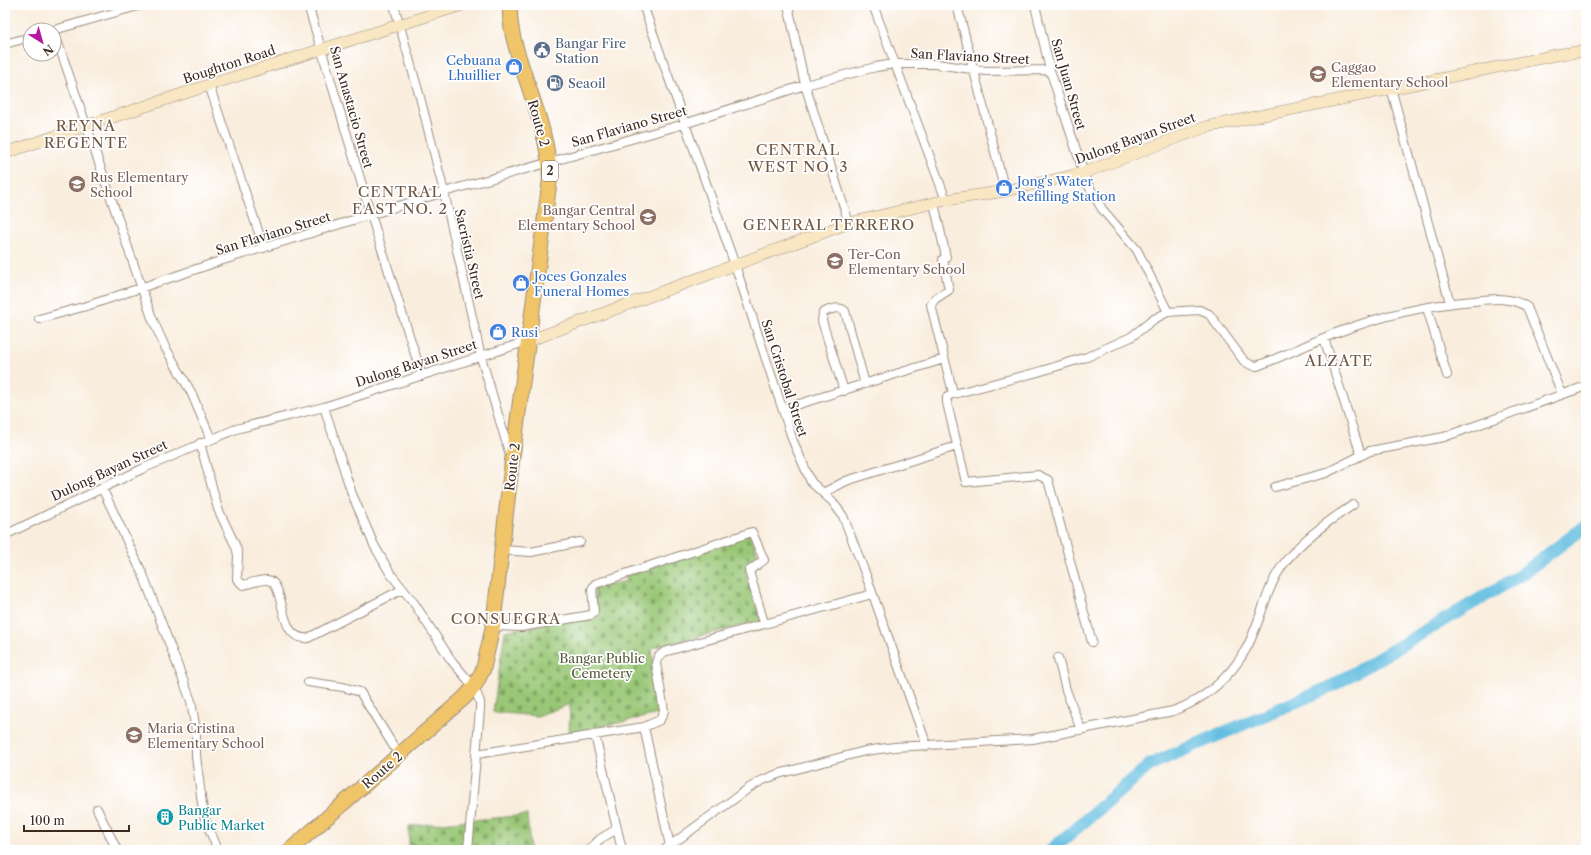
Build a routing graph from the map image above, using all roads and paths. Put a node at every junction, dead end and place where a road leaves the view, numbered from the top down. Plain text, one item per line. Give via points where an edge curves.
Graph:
1 (141, 5) edge
2 (308, 5) edge
3 (394, 5) edge
4 (462, 5) edge
5 (510, 5) edge
6 (643, 5) edge
7 (788, 5) edge
8 (873, 5) edge
9 (957, 5) edge
10 (1035, 5) edge
11 (399, 25) junction
12 (62, 28) edge
13 (22, 39) edge
14 (5, 44) edge
15 (322, 49) junction
16 (1586, 51) edge
17 (62, 55) edge
18 (894, 64) junction
19 (974, 69) junction
20 (1050, 70) junction
21 (209, 85) junction
22 (805, 85) junction
23 (1391, 88) junction
24 (684, 124) junction
25 (85, 126) junction
26 (5, 153) edge
27 (550, 162) junction
28 (1083, 173) junction
29 (1005, 191) junction
30 (444, 192) junction
31 (946, 200) junction
32 (934, 203) junction
33 (371, 215) junction
34 (849, 223) junction
35 (264, 248) junction
36 (736, 265) junction
37 (142, 288) junction
38 (1450, 303) junction
39 (1427, 308) junction
40 (1168, 312) junction
41 (39, 319) dead end
42 (1324, 338) junction
43 (528, 341) junction
44 (481, 357) junction
45 (944, 359) junction
46 (1447, 375) dead end
47 (422, 376) junction
48 (865, 384) junction
49 (1586, 386) edge
50 (844, 391) junction
51 (953, 393) junction
52 (1562, 394) junction
53 (324, 407) junction
54 (783, 409) junction
55 (211, 439) junction
56 (200, 443) junction
57 (958, 446) junction
58 (1361, 456) junction
59 (512, 461) junction
60 (1275, 487) dead end
61 (102, 488) junction
62 (823, 493) junction
63 (1353, 504) dead end
64 (5, 535) edge
65 (580, 542) dead end
66 (501, 550) junction
67 (403, 589) junction
68 (872, 594) junction
69 (764, 623) junction
70 (493, 626) junction
71 (1092, 642) dead end
72 (1058, 658) dead end
73 (308, 682) dead end
74 (474, 687) junction
75 (644, 727) junction
76 (1082, 730) junction
77 (595, 735) junction
78 (927, 746) junction
79 (477, 754) junction
80 (400, 755) junction
81 (97, 809) dead end
82 (617, 830) junction
83 (667, 848) edge
84 (115, 849) edge
85 (218, 850) edge
86 (290, 850) edge
87 (468, 850) edge
88 (589, 850) edge
89 (622, 850) edge

1 - 12 street
2 - 15 street, San Anastacio Street
3 - 11 street, Sacristia Street
4 - 11 street, Boughton Road
5 - 27 highway, Route 2 / 2 via 513,40 542,126
6 - 24 street, San Cristobal Street
7 - 22 street
8 - 18 street
9 - 19 street
10 - 20 street, San Juan Street
11 - 15 street, Boughton Road
11 - 30 street, Sacristia Street
13 - 14 street
15 - 21 street, Boughton Road
15 - 33 street, San Anastacio Street
16 - 23 street, Dulong Bayan Street
17 - 25 street
18 - 19 street, San Flaviano Street via 936,64
18 - 22 street, San Flaviano Street
18 - 31 street
19 - 20 street, San Flaviano Street via 1026,72
19 - 29 street
20 - 28 street, San Juan Street
21 - 25 street, Boughton Road
21 - 35 street
22 - 24 street, San Flaviano Street
22 - 34 street
23 - 28 street, Dulong Bayan Street via 1194,130
23 - 38 street
24 - 27 street, San Flaviano Street
24 - 36 street, San Cristobal Street
25 - 26 street, Boughton Road
25 - 37 street
27 - 30 street, San Flaviano Street
27 - 43 highway, Route 2 / 2 via 549,196
28 - 29 street, Dulong Bayan Street
28 - 40 street, San Juan Street via 1090,191 1102,209 1138,250
29 - 31 street, Dulong Bayan Street
30 - 33 street, San Flaviano Street
30 - 44 street, Sacristia Street
31 - 32 street, Dulong Bayan Street
32 - 34 street, Dulong Bayan Street
32 - 45 street via 946,257 943,259 949,290 935,299 931,306
33 - 35 street, San Flaviano Street
33 - 47 street, San Anastacio Street
34 - 36 street, Dulong Bayan Street
35 - 37 street, San Flaviano Street
36 - 43 street, Dulong Bayan Street
36 - 54 street, San Cristobal Street
37 - 41 street, San Flaviano Street
37 - 55 street via 159,335 191,392
38 - 39 street
38 - 52 street via 1496,299 1517,301 1526,306
39 - 42 street via 1374,320
39 - 46 street
40 - 42 street via 1199,310 1209,314 1244,361 1257,366
40 - 51 street via 1154,319 1131,337 1087,357
42 - 58 street
43 - 44 street, Dulong Bayan Street
43 - 59 highway, Route 2 / 2
44 - 47 street, Dulong Bayan Street
44 - 59 street, Sacristia Street
45 - 48 street
45 - 51 street
47 - 53 street, Dulong Bayan Street
48 - 50 street
48 - 50 street via 846,314 842,308 832,309 823,313 822,320
49 - 52 street
50 - 54 street
51 - 57 street via 946,400
52 - 58 street via 1444,437 1383,448
53 - 55 street, Dulong Bayan Street via 236,429
53 - 67 street via 352,494 368,533 386,568
54 - 62 street, San Cristobal Street via 806,474 814,487
55 - 56 street, Dulong Bayan Street
56 - 61 street, Dulong Bayan Street
56 - 67 street via 218,509 236,547 236,579 243,585 272,581 288,625 294,634 308,638
57 - 62 street via 846,481
57 - 71 street via 967,482 1038,475 1048,480
58 - 60 street via 1326,473
59 - 66 highway, Route 2 / 2
61 - 64 street, Dulong Bayan Street
61 - 85 street via 144,577 187,690 194,712 202,804 205,819
62 - 68 street, San Cristobal Street via 843,516
63 - 76 street via 1314,534 1277,573 1246,649 1223,680 1186,707
65 - 66 street via 531,552
66 - 70 highway, Route 2 / 2
67 - 74 street via 451,660
68 - 69 street
68 - 78 street, San Cristobal Street
69 - 70 street via 749,571 764,560 752,532 595,584 592,589 594,612 591,615 521,627
69 - 75 street via 670,649 660,655 656,664 664,714 660,720
70 - 74 highway, Route 2 / 2 via 483,670
72 - 76 street via 1066,690
73 - 80 street via 360,692
74 - 79 street via 480,702
74 - 80 highway, Route 2 / 2
75 - 77 street
75 - 83 street
76 - 78 street via 1033,739
77 - 79 street
77 - 82 street
78 - 83 street via 865,751 778,774 749,788
79 - 87 street
80 - 86 highway, Route 2 / 2
81 - 84 street
82 - 88 street
82 - 89 street

